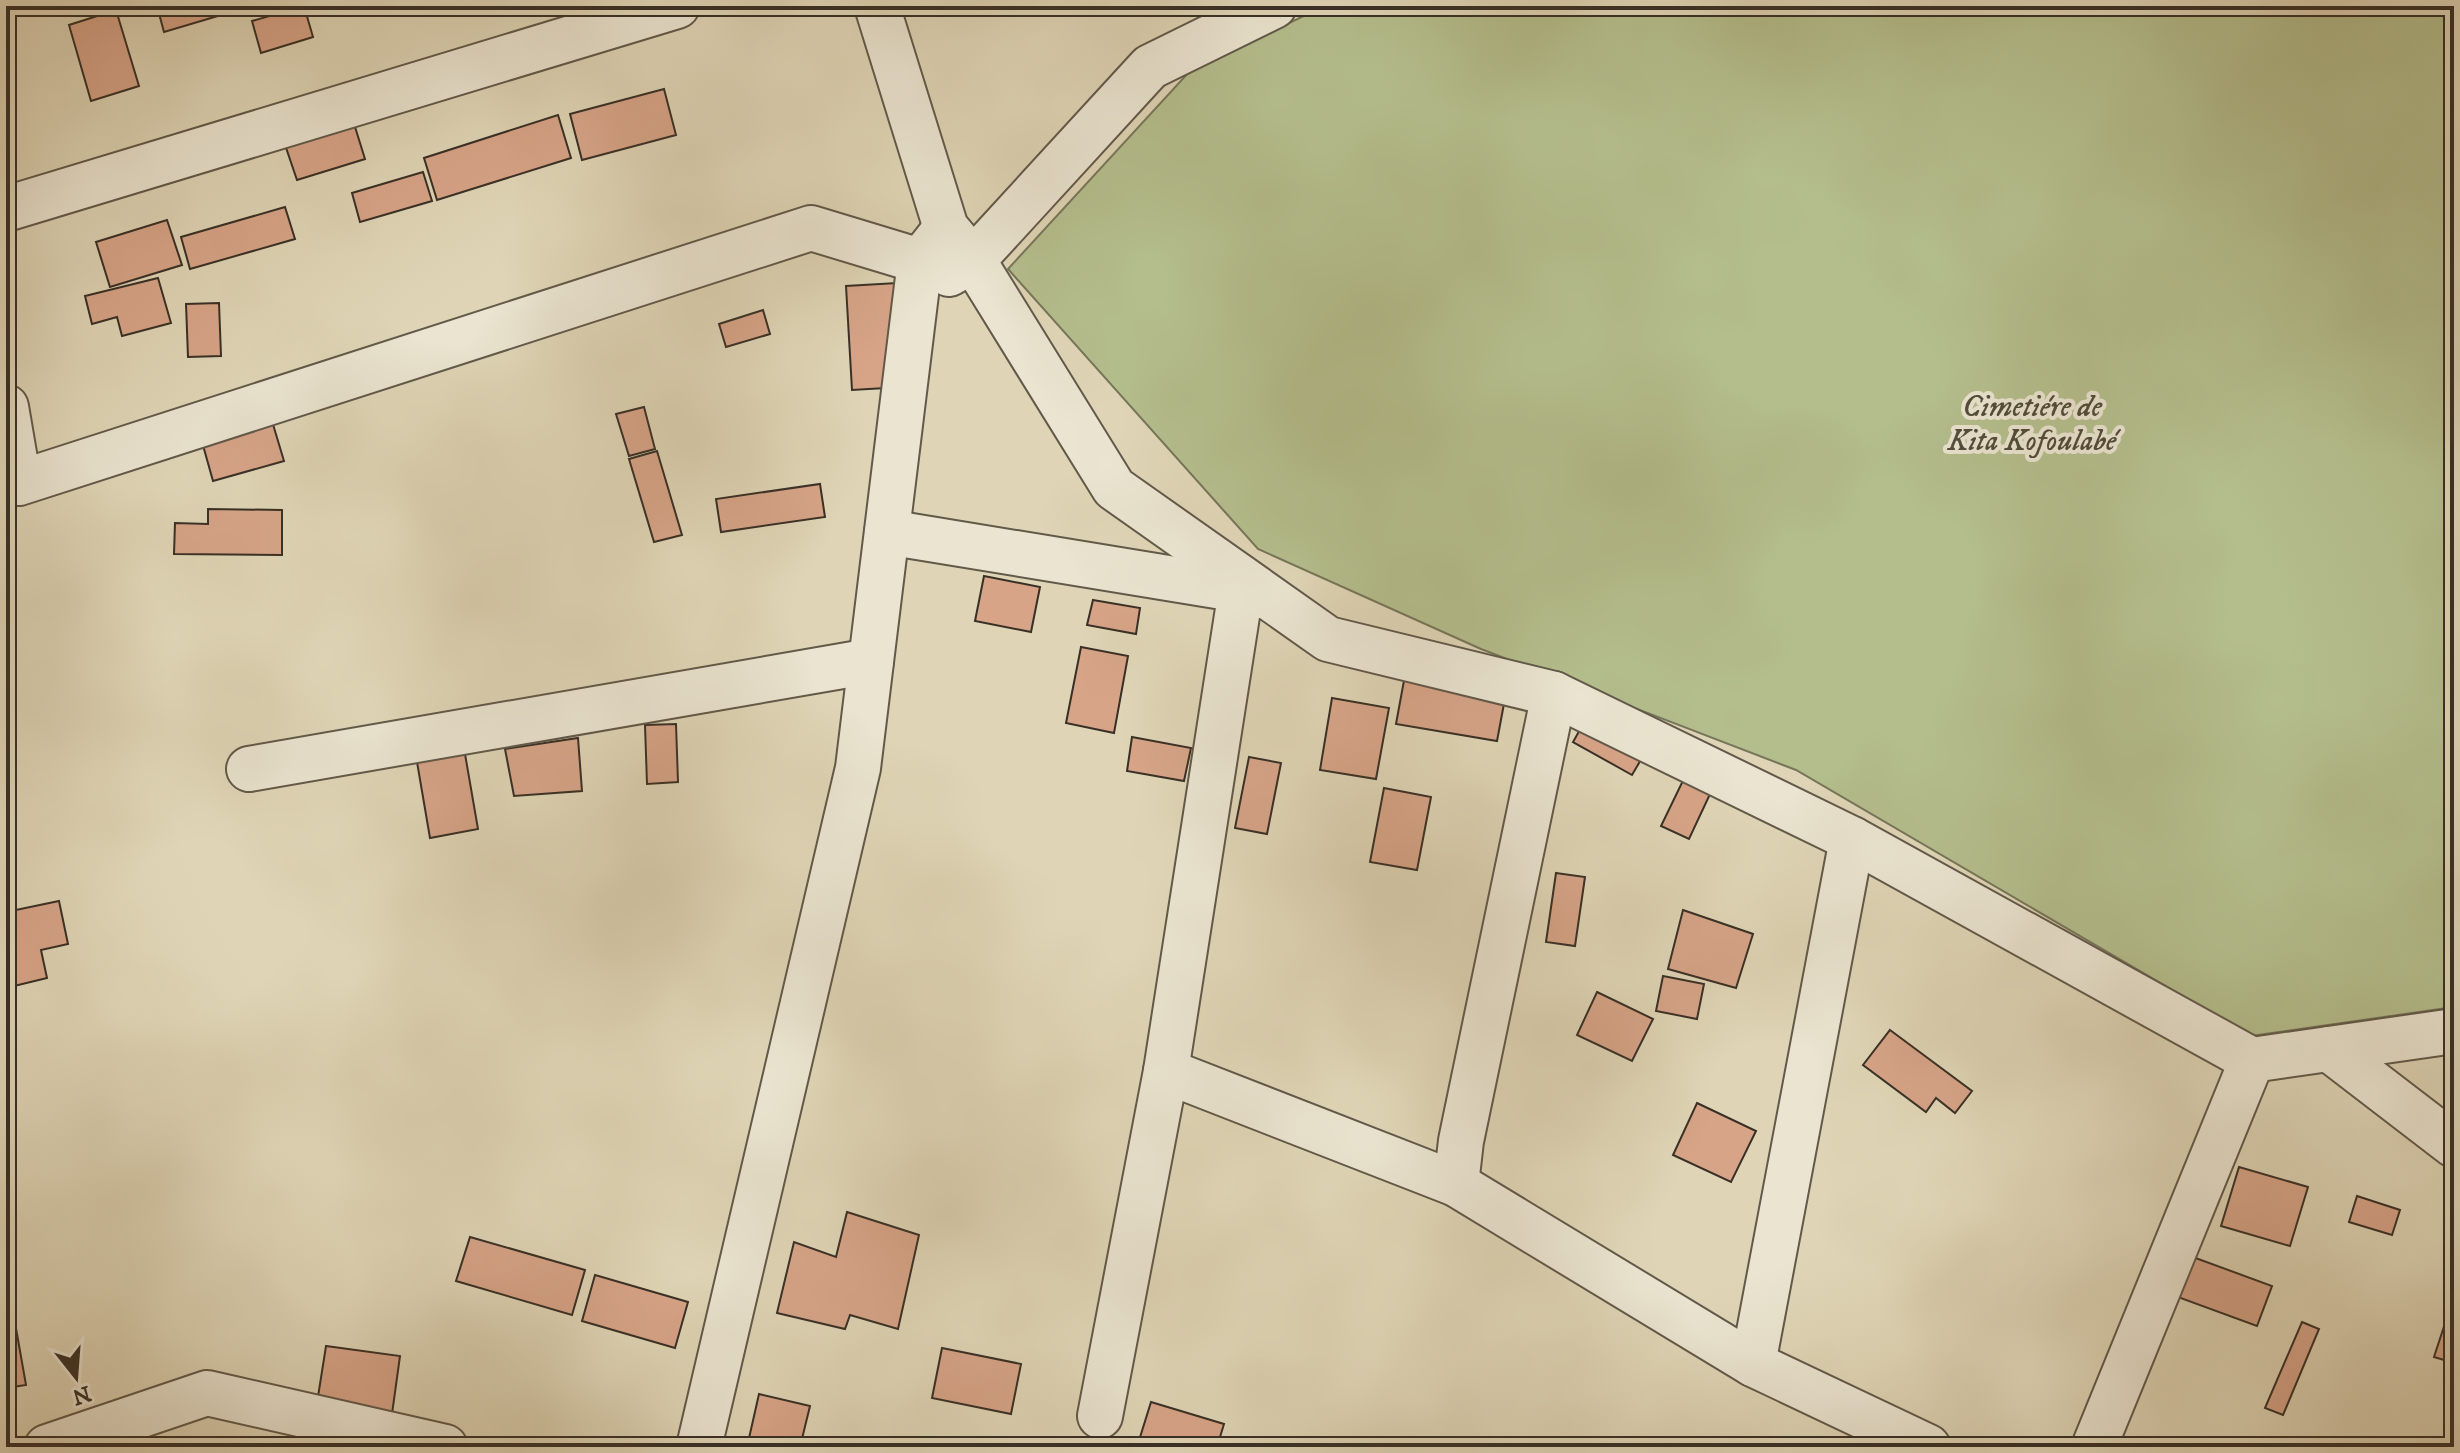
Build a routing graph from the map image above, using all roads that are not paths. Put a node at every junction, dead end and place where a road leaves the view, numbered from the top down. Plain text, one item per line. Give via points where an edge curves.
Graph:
1 (677, 6) edge
2 (877, 6) edge
3 (1274, 6) edge
4 (6, 209) edge
5 (939, 261) junction
6 (6, 407) edge
7 (887, 532) junction
8 (1241, 590) junction
9 (1328, 639) junction
10 (871, 661) junction
11 (1554, 694) junction
12 (249, 769) dead end
13 (1852, 839) junction
14 (2454, 1031) edge
15 (2329, 1049) junction
16 (2252, 1060) junction
17 (1166, 1071) junction
18 (2454, 1145) edge
19 (1456, 1184) junction
20 (1753, 1364) junction
21 (1100, 1416) dead end
22 (47, 1447) edge
23 (445, 1447) edge
24 (699, 1447) edge
25 (1928, 1447) edge
26 (2094, 1447) edge

1 - 4 street
2 - 5 street
3 - 5 street via 1150,67
5 - 6 street via 811,228 19,483
5 - 7 street
5 - 9 street via 1114,488
7 - 8 street
7 - 10 street
8 - 9 street
8 - 17 street
9 - 11 street
10 - 12 street
10 - 24 street via 858,768
11 - 13 street
11 - 19 street
13 - 16 street
13 - 20 street
14 - 15 street
15 - 16 street
15 - 18 street
16 - 26 street
17 - 19 street
17 - 21 street
19 - 20 street
20 - 25 street
22 - 23 street via 207,1393

